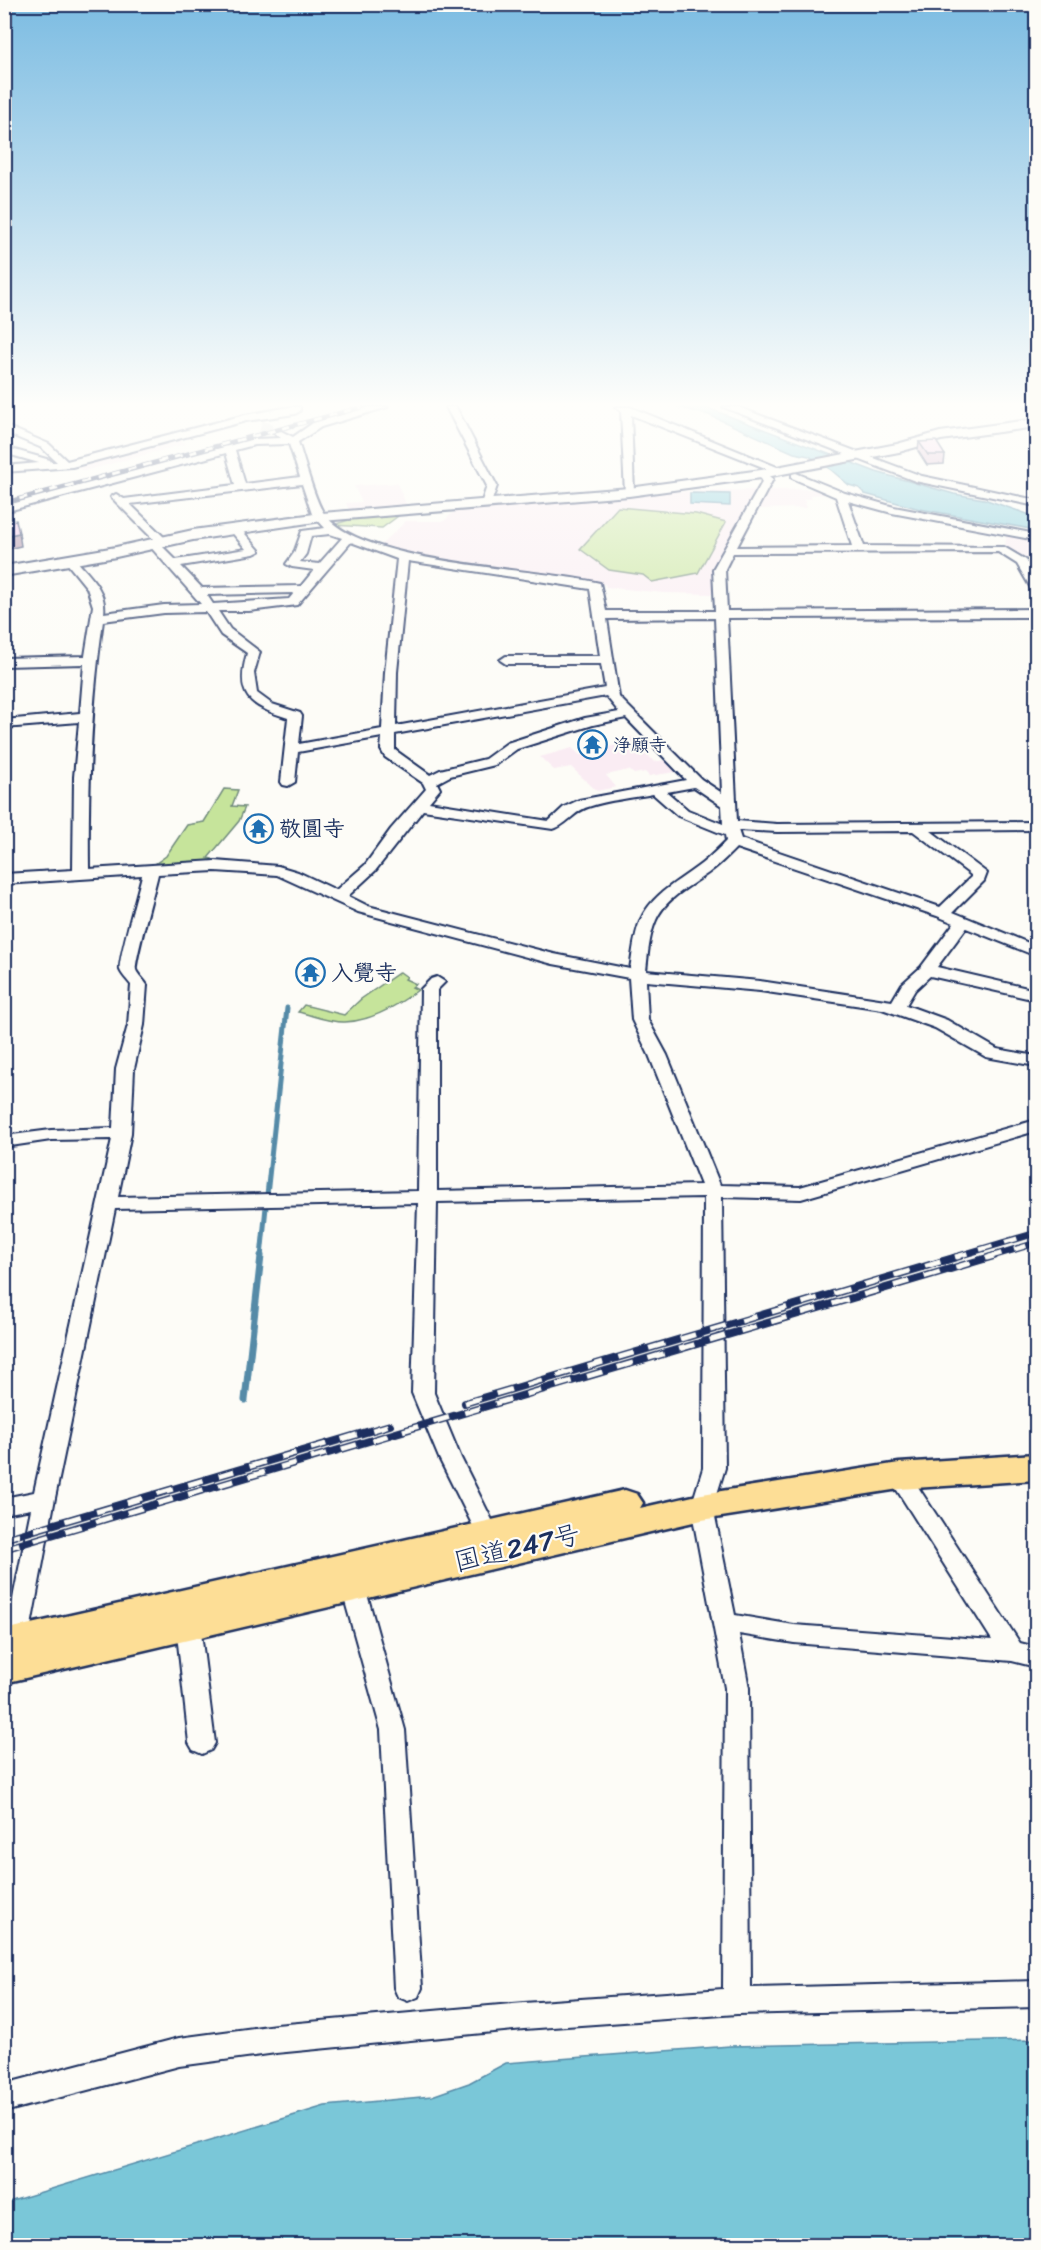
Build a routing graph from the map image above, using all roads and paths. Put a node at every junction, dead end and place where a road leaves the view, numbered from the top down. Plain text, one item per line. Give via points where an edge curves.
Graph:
1 (131, 512) edge
2 (319, 512) edge
3 (374, 512) edge
4 (750, 512) edge
5 (847, 512) edge
6 (902, 512) edge
7 (322, 518) junction
8 (236, 530) junction
9 (333, 530) junction
10 (1001, 531) junction
11 (1036, 537) edge
12 (348, 538) junction
13 (158, 543) junction
14 (729, 549) junction
15 (859, 549) junction
16 (1000, 549) junction
17 (403, 557) junction
18 (70, 560) junction
19 (174, 564) junction
20 (323, 568) junction
21 (4, 571) edge
22 (1036, 587) edge
23 (303, 589) junction
24 (205, 601) junction
25 (1036, 612) edge
26 (601, 615) junction
27 (721, 615) junction
28 (97, 618) junction
29 (91, 660) junction
30 (506, 660) dead end
31 (607, 660) junction
32 (4, 662) edge
33 (610, 691) junction
34 (628, 714) junction
35 (85, 717) junction
36 (4, 724) edge
37 (389, 732) junction
38 (293, 749) junction
39 (429, 781) junction
40 (288, 782) dead end
41 (696, 782) junction
42 (656, 789) junction
43 (730, 805) junction
44 (418, 806) junction
45 (915, 826) junction
46 (1036, 826) edge
47 (732, 833) junction
48 (151, 870) junction
49 (81, 874) junction
50 (4, 879) edge
51 (336, 898) junction
52 (943, 913) junction
53 (962, 923) junction
54 (1036, 951) edge
55 (927, 970) junction
56 (637, 975) junction
57 (437, 982) dead end
58 (1036, 995) edge
59 (896, 1008) junction
60 (1036, 1061) edge
61 (1036, 1125) edge
62 (122, 1133) junction
63 (4, 1142) edge
64 (714, 1191) junction
65 (428, 1197) junction
66 (107, 1203) junction
67 (1036, 1452) edge
68 (1036, 1467) edge
69 (899, 1476) junction
70 (706, 1497) junction
71 (44, 1498) junction
72 (4, 1506) edge
73 (489, 1534) junction
74 (353, 1587) junction
75 (726, 1623) junction
76 (188, 1625) junction
77 (1012, 1651) junction
78 (8, 1652) edge
79 (1036, 1657) edge
80 (202, 1743) dead end
81 (408, 1988) dead end
82 (1036, 1994) edge
83 (737, 2001) junction
84 (4, 2098) edge

1 - 13 street
2 - 7 street
3 - 7 main road
4 - 14 street
5 - 15 street
6 - 10 street
7 - 8 main road
7 - 9 street
8 - 13 main road
8 - 19 street via 255,551
9 - 12 street
9 - 20 street via 306,533 300,554 292,564
10 - 11 street
10 - 16 street
12 - 17 street
12 - 20 street
13 - 18 main road
13 - 19 street
14 - 15 street
14 - 27 street via 719,568
15 - 16 street
16 - 22 street via 1022,562
17 - 26 street via 596,586
17 - 37 street
18 - 21 main road
18 - 28 street via 93,587 99,606
19 - 24 street
20 - 23 street
23 - 24 street
23 - 24 street via 293,603
24 - 28 street
24 - 38 street via 225,632 254,652 248,673 251,694 267,707 295,716
25 - 27 street
26 - 27 street
26 - 31 street
27 - 43 street
28 - 29 street
29 - 32 street
29 - 35 street
30 - 31 street
31 - 33 street
33 - 34 street
33 - 37 street
34 - 39 street via 590,721 512,746 490,762
34 - 41 street
35 - 36 street
35 - 49 street
37 - 38 street
37 - 39 street via 390,754
38 - 40 street
39 - 44 street via 433,789
41 - 42 street
41 - 43 street
42 - 44 street via 584,802 553,825
42 - 47 street via 684,813
43 - 47 street
44 - 51 street via 370,868
45 - 46 street
45 - 47 street via 777,828
45 - 52 street via 979,873 979,878
47 - 52 street
47 - 56 street via 711,864 658,904 644,932
48 - 49 street
48 - 51 street via 215,866 278,871 293,874
48 - 62 street via 127,959 128,970 139,985 136,1025 124,1069
49 - 50 street
51 - 56 street via 405,921 553,959
52 - 53 street
53 - 54 street
53 - 55 street
55 - 58 street
55 - 59 street via 908,987
56 - 59 street via 760,986
56 - 64 street via 640,1020
57 - 65 street via 429,989
59 - 60 street via 941,1024 992,1053
61 - 64 street via 801,1193
62 - 63 street via 51,1135
62 - 66 street
64 - 65 street
64 - 70 street via 714,1468
65 - 66 street
65 - 73 street via 423,1393 450,1458
66 - 71 street
67 - 70 highway, 国道247号 via 886,1462
68 - 69 highway, 国道247号
69 - 70 highway, 国道247号
69 - 77 street
70 - 73 highway, 国道247号
70 - 74 highway, 国道247号
70 - 75 street
71 - 72 street
71 - 78 street via 34,1556
73 - 78 highway, 国道247号
74 - 76 highway, 国道247号
74 - 81 street via 393,1730
75 - 77 street via 794,1634
75 - 83 street via 737,1688
76 - 78 highway, 国道247号
76 - 80 street
77 - 79 street
82 - 83 street
83 - 84 street via 524,2016 178,2052

